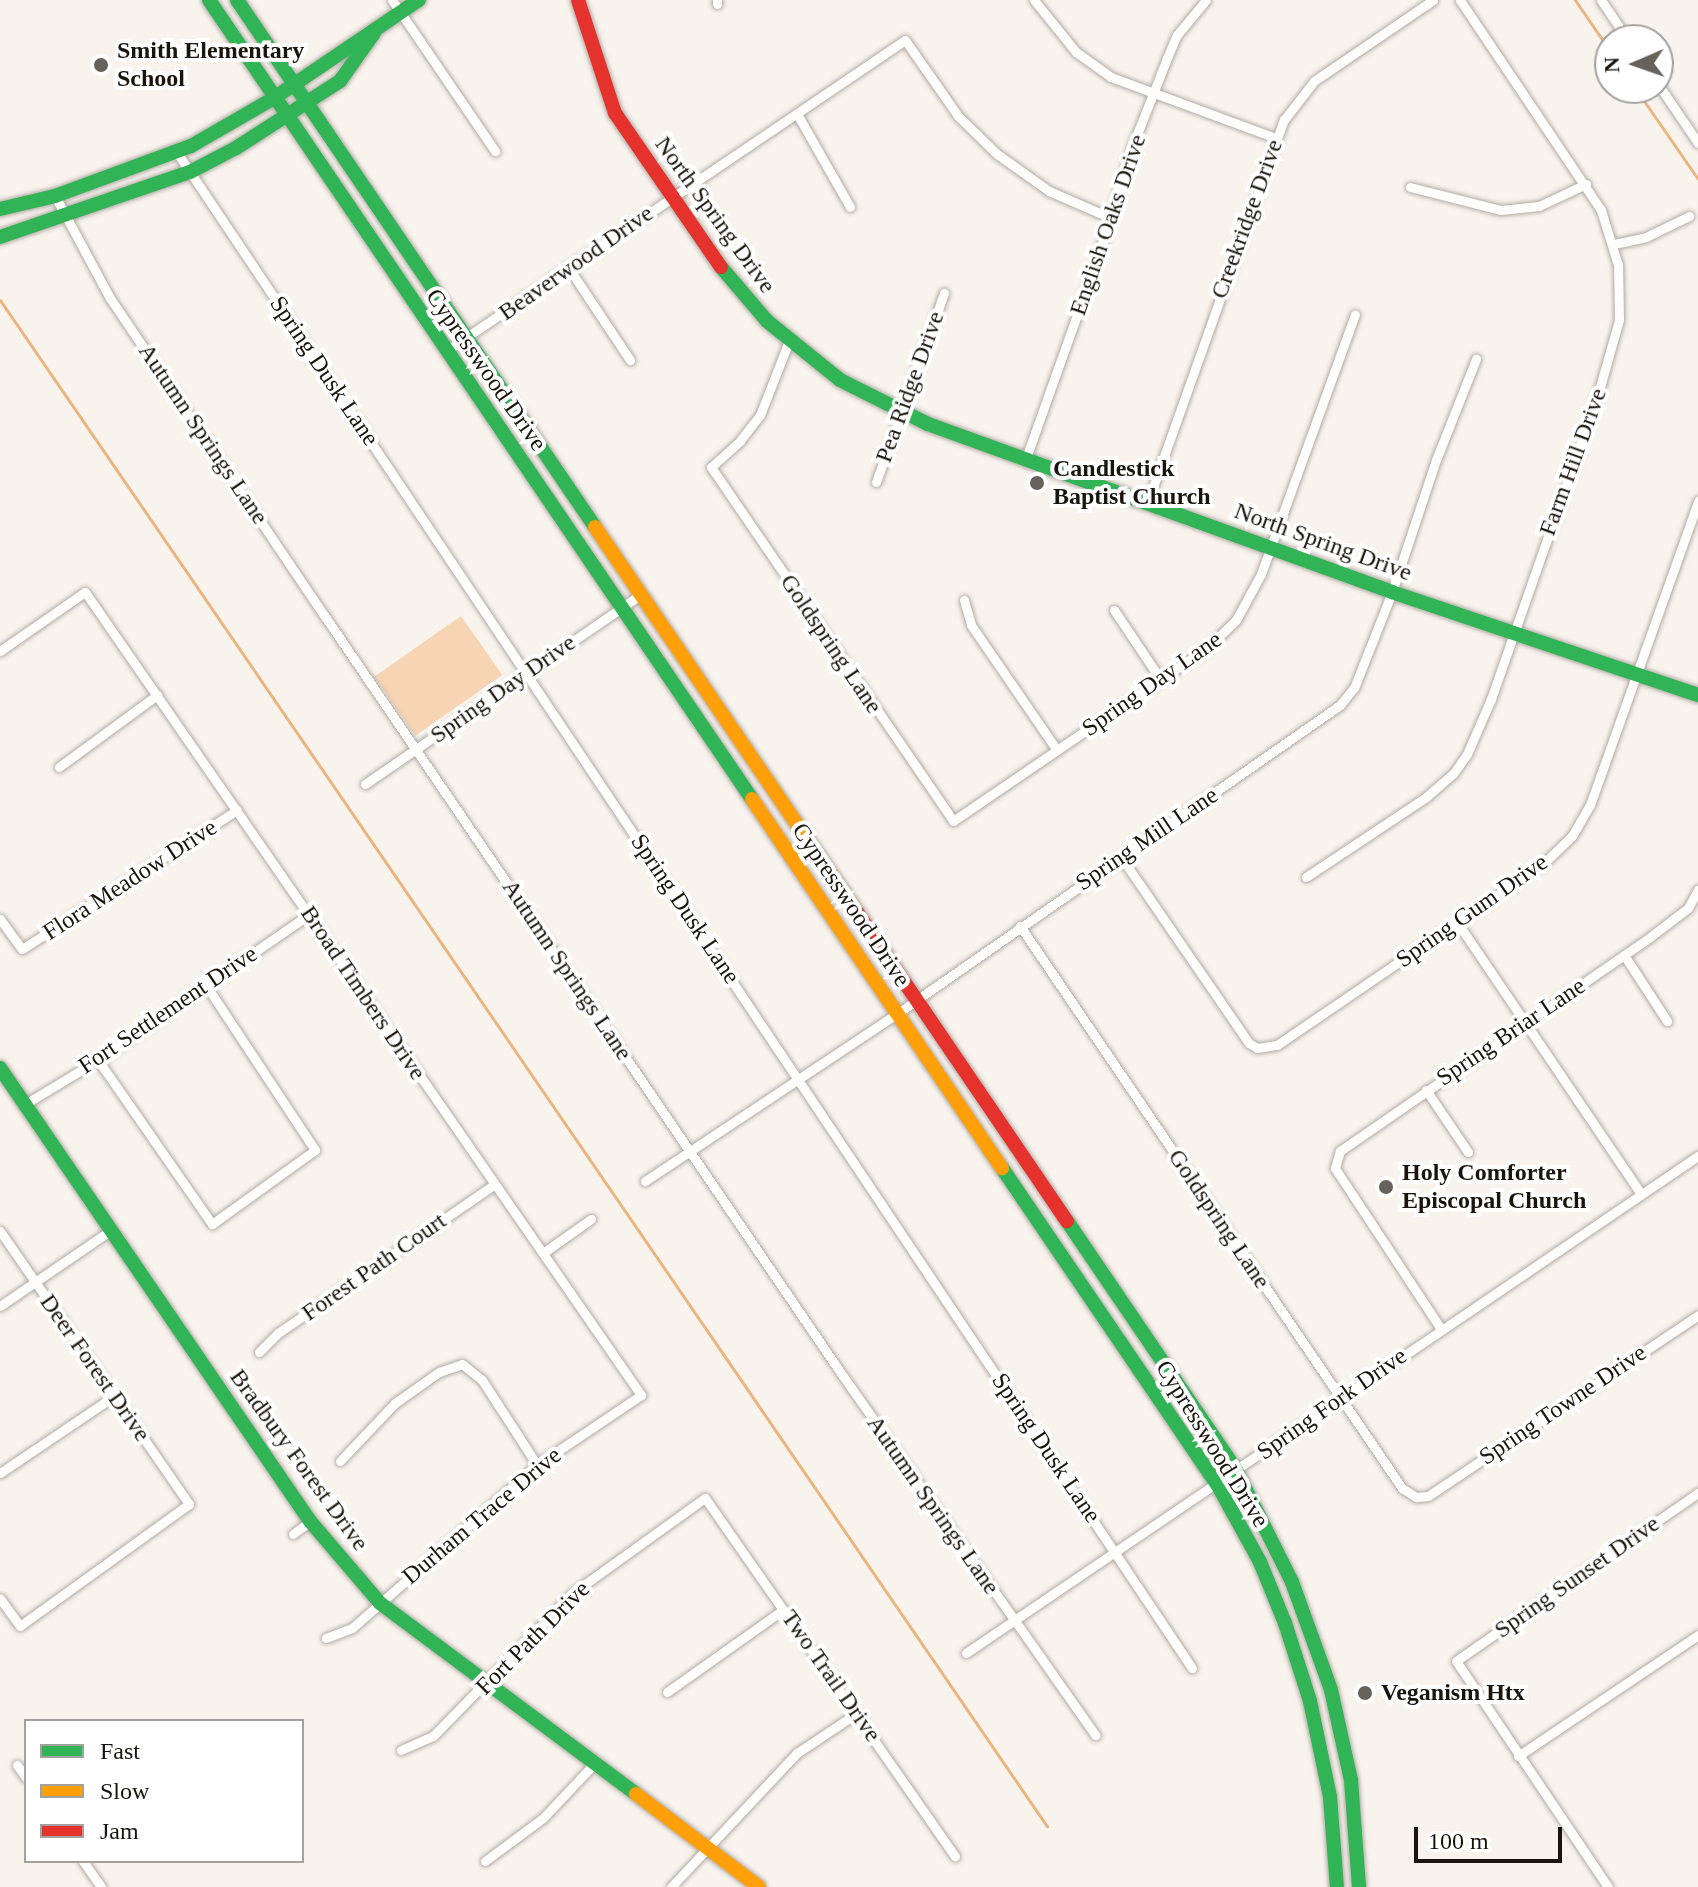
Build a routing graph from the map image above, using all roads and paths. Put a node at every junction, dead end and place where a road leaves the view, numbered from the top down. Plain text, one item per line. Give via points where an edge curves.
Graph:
1 (209, 0) edge
2 (237, 0) edge
3 (419, 0) edge
4 (578, 0) edge
5 (1034, 0) edge
6 (1206, 0) edge
7 (1433, 0) edge
8 (1460, 0) edge
9 (1601, 0) edge
10 (396, 6) edge
11 (1617, 24) edge
12 (378, 27) junction
13 (294, 85) junction
14 (1154, 94) junction
15 (274, 98) junction
16 (1672, 104) edge
17 (307, 105) junction
18 (797, 114) junction
19 (286, 118) junction
20 (1276, 138) junction
21 (1698, 143) edge
22 (176, 151) junction
23 (495, 151) dead end
24 (190, 172) junction
25 (1586, 184) junction
26 (1410, 187) dead end
27 (55, 196) junction
28 (672, 198) junction
29 (850, 207) dead end
30 (0, 209) edge
31 (1689, 216) dead end
32 (66, 217) junction
33 (1111, 218) junction
34 (2, 237) edge
35 (1614, 244) junction
36 (568, 267) junction
37 (944, 293) dead end
38 (1355, 315) dead end
39 (466, 338) junction
40 (789, 341) junction
41 (446, 351) junction
42 (1476, 359) dead end
43 (630, 360) dead end
44 (901, 413) junction
45 (1026, 458) junction
46 (876, 482) dead end
47 (1148, 501) junction
48 (1698, 501) edge
49 (1271, 545) junction
50 (1392, 592) junction
51 (641, 594) junction
52 (964, 600) dead end
53 (623, 607) junction
54 (1114, 610) dead end
55 (1514, 630) junction
56 (0, 651) edge
57 (525, 671) junction
58 (1636, 675) junction
59 (1161, 680) junction
60 (157, 695) junction
61 (1698, 695) edge
62 (415, 750) junction
63 (1057, 750) junction
64 (59, 767) dead end
65 (365, 784) dead end
66 (779, 796) junction
67 (237, 810) junction
68 (760, 810) junction
69 (953, 821) joint
70 (1121, 857) junction
71 (1306, 877) dead end
72 (1698, 890) edge
73 (310, 914) junction
74 (0, 919) edge
75 (1457, 922) junction
76 (1020, 926) junction
77 (1624, 955) junction
78 (205, 984) junction
79 (917, 1000) junction
80 (898, 1013) junction
81 (1667, 1021) dead end
82 (1525, 1023) junction
83 (98, 1060) junction
84 (0, 1068) edge
85 (797, 1077) junction
86 (1426, 1090) junction
87 (25, 1104) junction
88 (689, 1151) junction
89 (1468, 1152) dead end
90 (1698, 1157) edge
91 (645, 1181) dead end
92 (493, 1185) junction
93 (1641, 1194) junction
94 (591, 1219) dead end
95 (111, 1230) junction
96 (0, 1231) edge
97 (1081, 1242) junction
98 (543, 1253) junction
99 (1062, 1254) junction
100 (35, 1282) junction
101 (0, 1306) edge
102 (1698, 1315) edge
103 (1441, 1329) junction
104 (259, 1352) dead end
105 (641, 1395) joint
106 (114, 1396) junction
107 (1340, 1397) junction
108 (340, 1461) dead end
109 (537, 1465) junction
110 (1236, 1470) junction
111 (0, 1473) edge
112 (1217, 1484) junction
113 (1698, 1493) edge
114 (1428, 1496) joint
115 (705, 1498) joint
116 (310, 1521) junction
117 (293, 1534) dead end
118 (1115, 1550) junction
119 (0, 1598) edge
120 (380, 1603) junction
121 (787, 1612) junction
122 (1012, 1620) junction
123 (1698, 1635) edge
124 (326, 1638) dead end
125 (966, 1653) dead end
126 (1192, 1668) dead end
127 (488, 1683) junction
128 (667, 1692) dead end
129 (1332, 1695) junction
130 (1310, 1701) junction
131 (857, 1713) junction
132 (1095, 1735) dead end
133 (401, 1750) dead end
134 (1518, 1756) junction
135 (590, 1760) junction
136 (17, 1765) dead end
137 (24, 1775) edge
138 (707, 1850) junction
139 (955, 1856) dead end
140 (485, 1861) dead end
141 (84, 1863) edge
142 (101, 1887) edge
143 (671, 1887) edge
144 (759, 1887) edge
145 (1337, 1887) edge
146 (1359, 1887) edge
147 (1608, 1887) edge

1 - 15 main road, Cypresswood Drive
2 - 13 main road, Cypresswood Drive
3 - 10 main road
4 - 28 main road, North Spring Drive via 611,105
5 - 14 street via 1053,28 1093,66
6 - 14 street, English Oaks Drive via 1177,35
7 - 20 street, Creekridge Drive via 1314,81 1297,99
8 - 25 street, Farm Hill Drive
9 - 11 street
10 - 12 main road
10 - 23 street
12 - 13 main road
12 - 17 main road via 340,81
13 - 15 main road
13 - 17 main road, Cypresswood Drive
14 - 20 street
14 - 33 street, English Oaks Drive
15 - 19 main road, Cypresswood Drive
15 - 22 main road
16 - 21 street
17 - 19 main road
17 - 39 main road, Cypresswood Drive
18 - 28 street, Beaverwood Drive
18 - 29 street
18 - 33 street, Beaverwood Drive via 905,40 958,116 997,154 1049,191
19 - 24 main road
19 - 41 main road, Cypresswood Drive
20 - 47 street, Creekridge Drive
22 - 24 street, Spring Dusk Lane
22 - 27 main road
24 - 32 main road
24 - 57 street, Spring Dusk Lane
25 - 26 street via 1539,206 1501,210
25 - 35 street, Farm Hill Drive
27 - 30 main road
27 - 32 street, Autumn Springs Lane
28 - 36 street, Beaverwood Drive
28 - 40 main road, North Spring Drive via 731,282
31 - 35 street via 1646,237
32 - 34 main road
32 - 62 street, Autumn Springs Lane via 110,298
33 - 45 street, English Oaks Drive
35 - 55 street, Farm Hill Drive via 1621,300 1615,342
36 - 39 street, Beaverwood Drive
36 - 43 street
37 - 44 street, Pea Ridge Drive
38 - 49 street, Spring Day Lane
39 - 41 street, Beaverwood Drive
39 - 51 main road, Cypresswood Drive
40 - 44 main road, North Spring Drive via 840,380
40 - 69 street, Goldspring Lane via 760,415 711,467
41 - 53 main road, Cypresswood Drive
42 - 50 street, Spring Mill Lane
44 - 45 main road, North Spring Drive
44 - 46 street, Pea Ridge Drive
45 - 47 main road, North Spring Drive
47 - 49 main road, North Spring Drive
48 - 58 street, Spring Gum Drive
49 - 50 main road, North Spring Drive
49 - 59 street, Spring Day Lane via 1248,603 1223,636
50 - 55 main road, North Spring Drive
50 - 70 street, Spring Mill Lane via 1354,688 1340,705
51 - 53 street, Spring Day Drive
51 - 66 main road, Cypresswood Drive
52 - 63 street via 971,625
53 - 57 street, Spring Day Drive
53 - 68 main road, Cypresswood Drive
54 - 59 street
55 - 58 main road, North Spring Drive
55 - 71 street, Farm Hill Drive via 1478,733 1453,774
56 - 60 street, Broad Timbers Drive via 85,592
57 - 62 street, Spring Day Drive
57 - 85 street, Spring Dusk Lane
58 - 61 main road, North Spring Drive
58 - 75 street, Spring Gum Drive via 1579,827 1545,862
59 - 63 street, Spring Day Lane
60 - 64 street
60 - 67 street, Broad Timbers Drive
62 - 65 street, Spring Day Drive
62 - 88 street, Autumn Springs Lane
63 - 69 street, Spring Day Lane
66 - 68 main road
66 - 79 main road, Cypresswood Drive
67 - 73 street, Broad Timbers Drive
67 - 74 street, Flora Meadow Drive via 22,949
68 - 80 main road, Cypresswood Drive
70 - 75 street, Spring Gum Drive via 1241,1033 1257,1048 1277,1045
70 - 76 street, Spring Mill Lane
72 - 77 street, Spring Briar Lane via 1688,908
73 - 78 street, Fort Settlement Drive
73 - 92 street, Broad Timbers Drive
75 - 82 street
76 - 79 street, Spring Mill Lane
76 - 107 street, Goldspring Lane
77 - 81 street
77 - 82 street, Spring Briar Lane
78 - 83 street, Fort Settlement Drive
78 - 83 street via 315,1150 212,1224
79 - 80 street, Spring Mill Lane
79 - 97 main road, Cypresswood Drive
80 - 85 street, Spring Mill Lane
80 - 99 main road, Cypresswood Drive
82 - 86 street, Spring Briar Lane
82 - 93 street
83 - 87 street, Fort Settlement Drive
84 - 87 main road, Bradbury Forest Drive
85 - 88 street, Spring Mill Lane
85 - 118 street, Spring Dusk Lane
86 - 89 street
86 - 103 street, Spring Briar Lane via 1340,1151 1334,1161
87 - 95 main road, Bradbury Forest Drive
88 - 91 street, Spring Mill Lane
88 - 122 street, Autumn Springs Lane
90 - 93 street, Spring Fork Drive
92 - 98 street, Broad Timbers Drive
92 - 104 street, Forest Path Court via 278,1333
93 - 103 street, Spring Fork Drive
94 - 98 street
95 - 100 street
95 - 116 main road, Bradbury Forest Drive
96 - 100 street, Deer Forest Drive
97 - 99 main road
97 - 110 main road, Cypresswood Drive
98 - 105 street, Broad Timbers Drive
99 - 112 main road, Cypresswood Drive
100 - 101 street
100 - 106 street, Deer Forest Drive
102 - 114 street, Spring Towne Drive
103 - 107 street, Spring Fork Drive
105 - 109 street, Durham Trace Drive
106 - 111 street
106 - 119 street, Deer Forest Drive via 189,1504 20,1626
107 - 110 street, Spring Fork Drive
107 - 114 street, Goldspring Lane via 1402,1488 1416,1497
108 - 109 street via 395,1403 439,1372 462,1364 482,1380
109 - 120 street, Durham Trace Drive
110 - 112 street, Spring Fork Drive
110 - 129 main road, Cypresswood Drive via 1292,1582
112 - 118 street, Spring Fork Drive
112 - 130 main road, Cypresswood Drive via 1260,1562
113 - 134 street, Spring Sunset Drive via 1456,1661
115 - 121 street, Two Trail Drive
115 - 127 street, Fort Path Drive via 574,1592
116 - 117 street
116 - 120 main road, Bradbury Forest Drive
118 - 122 street, Spring Fork Drive
118 - 126 street, Spring Dusk Lane
120 - 124 street, Durham Trace Drive via 352,1628
120 - 127 main road, Bradbury Forest Drive
121 - 128 street
121 - 131 street, Two Trail Drive
122 - 125 street, Spring Fork Drive
122 - 132 street, Autumn Springs Lane
123 - 134 street
127 - 133 street, Fort Path Drive via 433,1736
127 - 135 main road, Bradbury Forest Drive
129 - 130 main road
129 - 146 main road, Cypresswood Drive via 1351,1780
130 - 145 main road, Cypresswood Drive via 1330,1797
131 - 138 street via 797,1753
131 - 139 street, Two Trail Drive
134 - 147 street
135 - 138 main road, Bradbury Forest Drive
135 - 140 street via 592,1766 543,1818
136 - 137 street
138 - 143 street
138 - 144 main road, Bradbury Forest Drive
141 - 142 street

